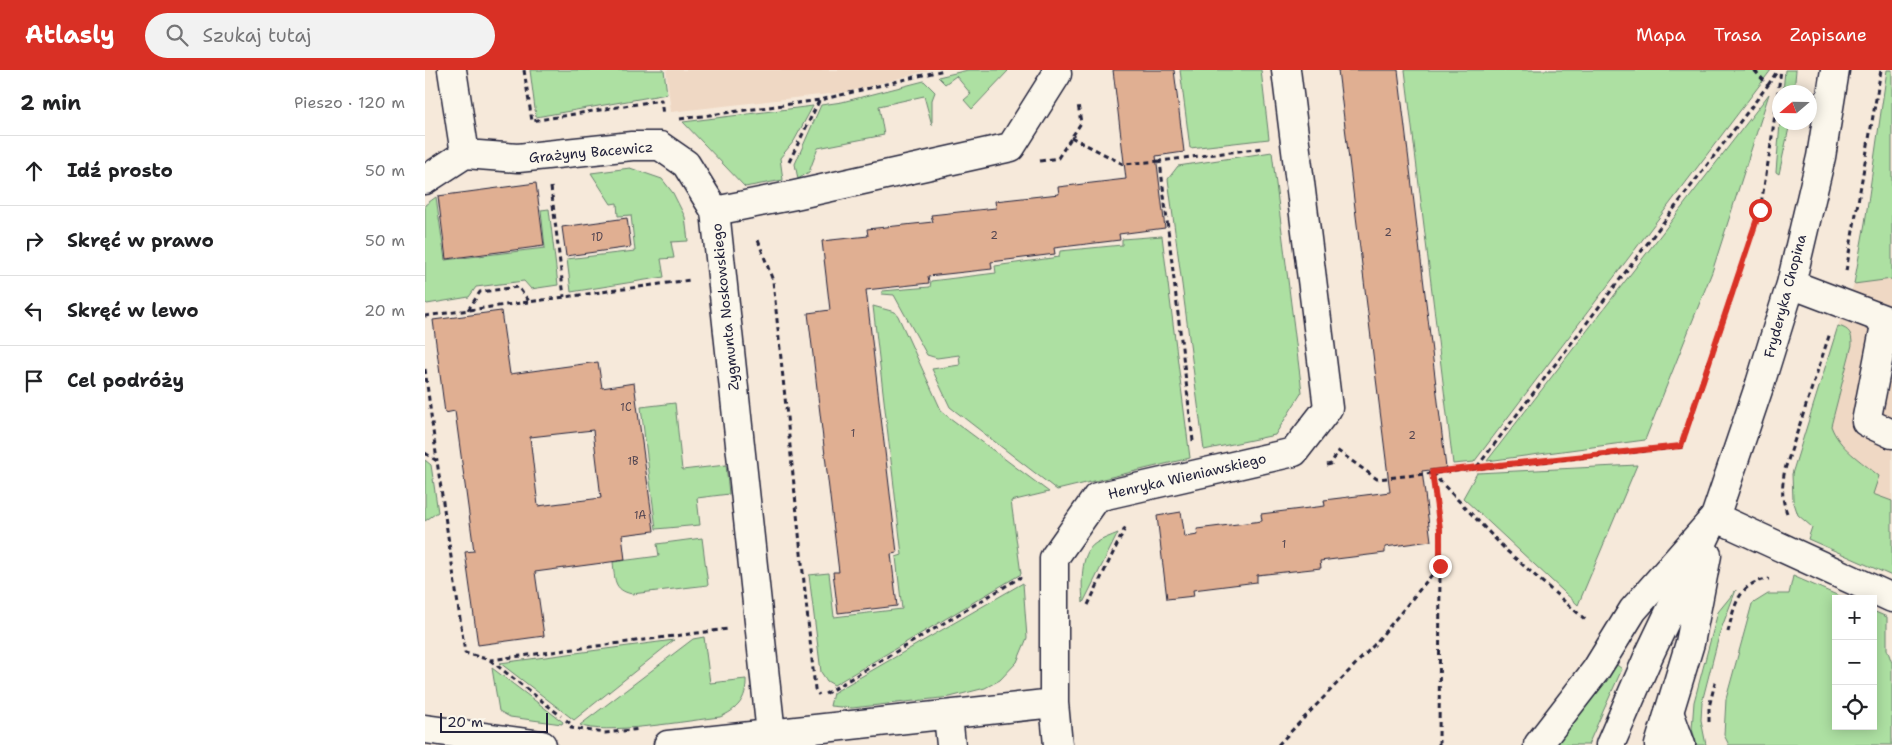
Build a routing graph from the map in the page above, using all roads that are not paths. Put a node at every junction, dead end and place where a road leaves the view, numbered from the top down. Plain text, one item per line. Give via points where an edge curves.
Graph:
1 (452, 70) edge
2 (1056, 70) edge
3 (1286, 70) edge
4 (1835, 70) edge
5 (465, 154) junction
6 (425, 180) edge
7 (715, 211) junction
8 (1791, 284) junction
9 (1892, 434) edge
10 (1715, 516) junction
11 (1892, 598) edge
12 (1054, 703) junction
13 (1669, 712) junction
14 (948, 715) junction
15 (425, 729) edge
16 (771, 734) junction
17 (840, 736) edge
18 (740, 741) edge
19 (542, 745) edge
20 (668, 745) edge
21 (951, 745) edge
22 (1058, 745) edge
23 (1538, 745) edge
24 (1610, 745) edge
25 (1659, 745) edge
26 (1681, 745) edge

1 - 5 street
2 - 7 street, Zygmunta Noskowskiego via 1057,74 1011,147
3 - 12 street, Henryka Wieniawskiego via 1328,408 1294,452 1097,497 1054,558
4 - 8 street, Fryderyka Chopina via 1821,157
5 - 6 street
5 - 7 street, Grażyny Bacewicz via 518,158 660,146 686,164
7 - 16 street, Zygmunta Noskowskiego
8 - 9 street via 1886,320 1866,422
8 - 10 street, Fryderyka Chopina
10 - 11 street
10 - 13 street, Fryderyka Chopina via 1690,643
10 - 23 street via 1633,610 1596,670
10 - 24 street, Fryderyka Chopina
12 - 14 street
12 - 22 street
13 - 25 street, Fryderyka Chopina
13 - 26 street
14 - 17 street
14 - 21 street
15 - 19 street
16 - 17 street
16 - 18 street
18 - 20 street

